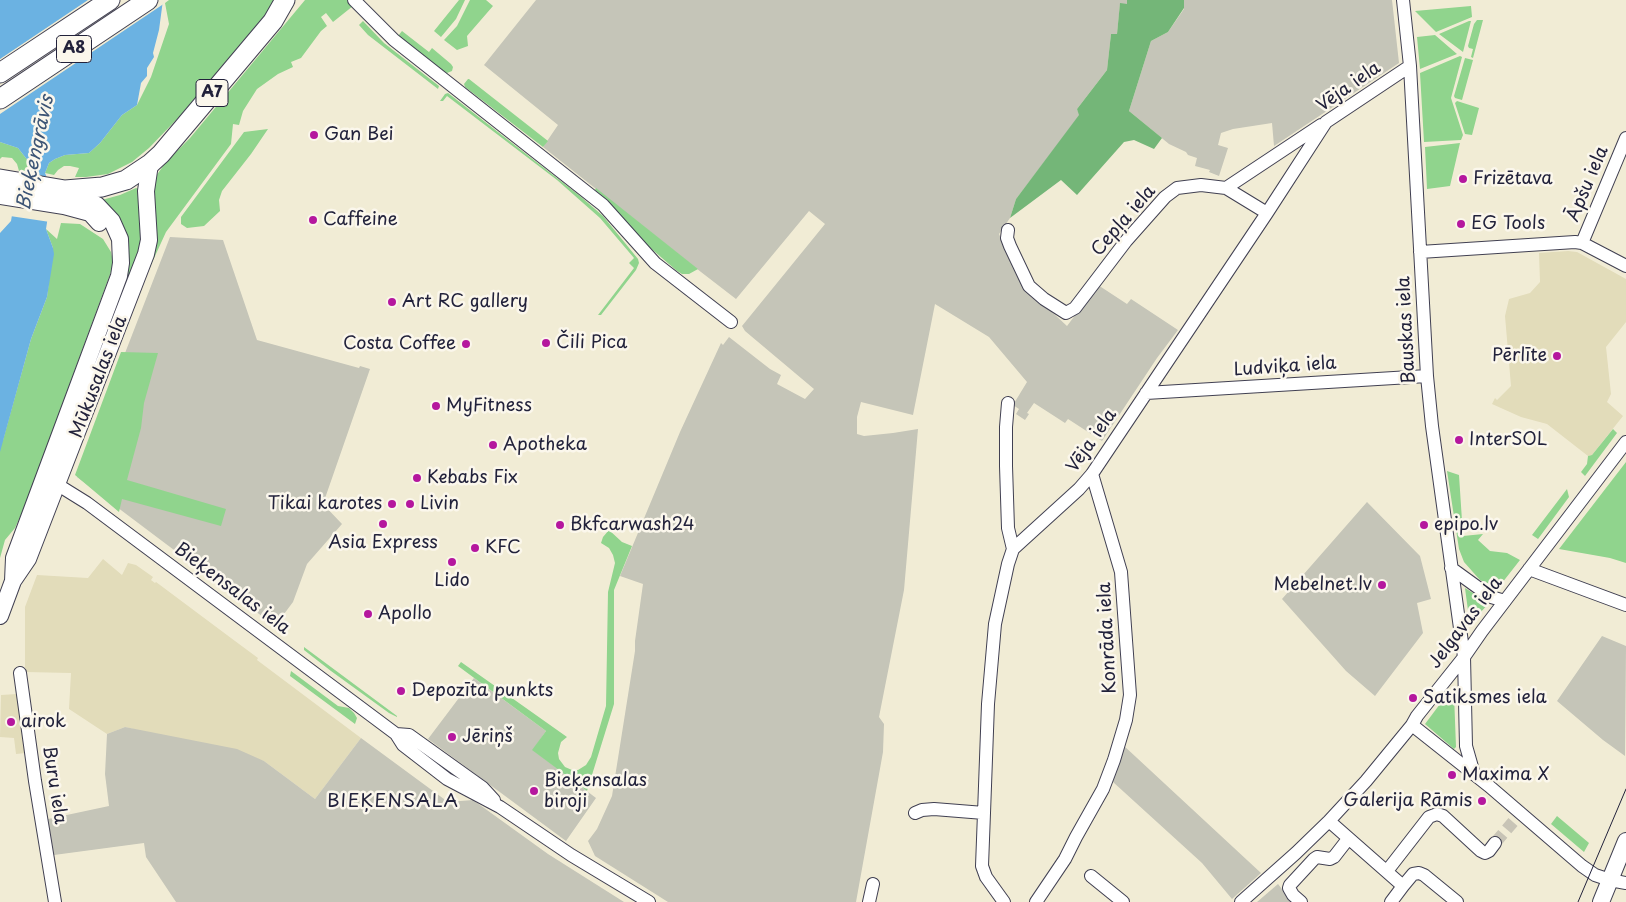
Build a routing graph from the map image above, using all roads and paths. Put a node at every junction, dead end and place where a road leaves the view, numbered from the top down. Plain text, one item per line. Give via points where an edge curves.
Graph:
1 (110, 0) edge
2 (148, 0) edge
3 (285, 0) edge
4 (289, 0) edge
5 (297, 0) edge
6 (354, 0) edge
7 (1403, 0) edge
8 (273, 22) junction
9 (1410, 66) junction
10 (0, 74) edge
11 (0, 99) edge
12 (1326, 122) junction
13 (1626, 138) edge
14 (150, 164) junction
15 (1, 187) edge
16 (1226, 188) junction
17 (64, 198) junction
18 (1267, 213) junction
19 (1008, 230) dead end
20 (1582, 243) junction
21 (1420, 252) junction
22 (1626, 266) edge
23 (731, 322) dead end
24 (1427, 376) junction
25 (1146, 393) junction
26 (1008, 403) dead end
27 (1626, 442) edge
28 (1092, 474) junction
29 (50, 480) junction
30 (1013, 550) junction
31 (1451, 568) junction
32 (1529, 569) junction
33 (1505, 602) junction
34 (1626, 606) edge
35 (0, 616) edge
36 (1464, 657) junction
37 (20, 673) dead end
38 (1412, 725) junction
39 (1474, 774) junction
40 (915, 813) dead end
41 (984, 813) junction
42 (1329, 821) junction
43 (1348, 838) junction
44 (1626, 841) edge
45 (1495, 842) tunnel mouth
46 (1387, 871) junction
47 (1091, 876) dead end
48 (1618, 881) edge
49 (873, 884) dead end
50 (1404, 886) junction
51 (55, 902) edge
52 (650, 902) edge
53 (870, 902) edge
54 (1004, 902) edge
55 (1036, 902) edge
56 (1123, 902) edge
57 (1241, 902) edge
58 (1301, 902) edge
59 (1391, 902) edge
60 (1457, 902) edge
61 (1601, 902) edge

1 - 10 highway, A8
2 - 11 highway, A8
3 - 8 highway, Mūkusalas iela / A7
4 - 8 highway
5 - 8 street
6 - 23 street via 394,40 603,205 655,263
7 - 9 street, Bauskas iela
8 - 14 highway, Mūkusalas iela / A7
9 - 12 street, Vēja iela
9 - 21 street, Bauskas iela
12 - 16 street
12 - 18 street, Vēja iela
13 - 20 street, Āpšu iela
14 - 17 highway, Mūkusalas iela / A7 via 126,180
14 - 29 main road, Mūkusalas iela via 146,191 149,240 146,254
15 - 17 highway, Mūkusalas iela / A7
16 - 18 street, Cepļa iela
16 - 19 street, Cepļa iela via 1201,185 1177,188 1165,197 1126,241 1075,308 1066,313 1028,286 1007,238
17 - 29 main road, Mūkusalas iela via 97,205 112,221 120,238 121,263
18 - 25 street, Vēja iela
20 - 21 street
20 - 22 street
21 - 24 street, Bauskas iela
24 - 25 street, Ludviķa iela
24 - 31 street, Bauskas iela
25 - 28 street, Vēja iela
26 - 30 street via 1008,528
27 - 32 street, Jelgavas iela
28 - 30 street, Vēja iela
28 - 55 street, Konrāda iela via 1121,572 1130,695 1126,720 1102,790 1065,859
29 - 35 main road, Mūkusalas iela via 28,559 13,581
29 - 52 street, Bieķensalas iela via 87,503 396,734 402,745 447,779 500,807
30 - 41 street via 996,624 988,704
31 - 33 street via 1491,597
31 - 36 street, Bauskas iela
32 - 33 street, Jelgavas iela
32 - 34 street
33 - 36 street, Jelgavas iela
36 - 38 street, Jelgavas iela
36 - 39 street via 1466,746
37 - 51 street, Buru iela
38 - 39 street
38 - 42 street, Jelgavas iela
39 - 48 street via 1516,818 1595,875
40 - 41 street via 934,809
41 - 54 street via 982,866
42 - 43 street
42 - 57 street, Jelgavas iela
43 - 46 street
43 - 58 street via 1334,857 1314,859 1290,885 1293,895
44 - 48 main road
45 - 46 street via 1485,854 1443,816 1436,814 1429,817
46 - 50 street
47 - 56 street
48 - 61 main road
49 - 53 street
50 - 59 street
50 - 60 street via 1413,874 1419,873

